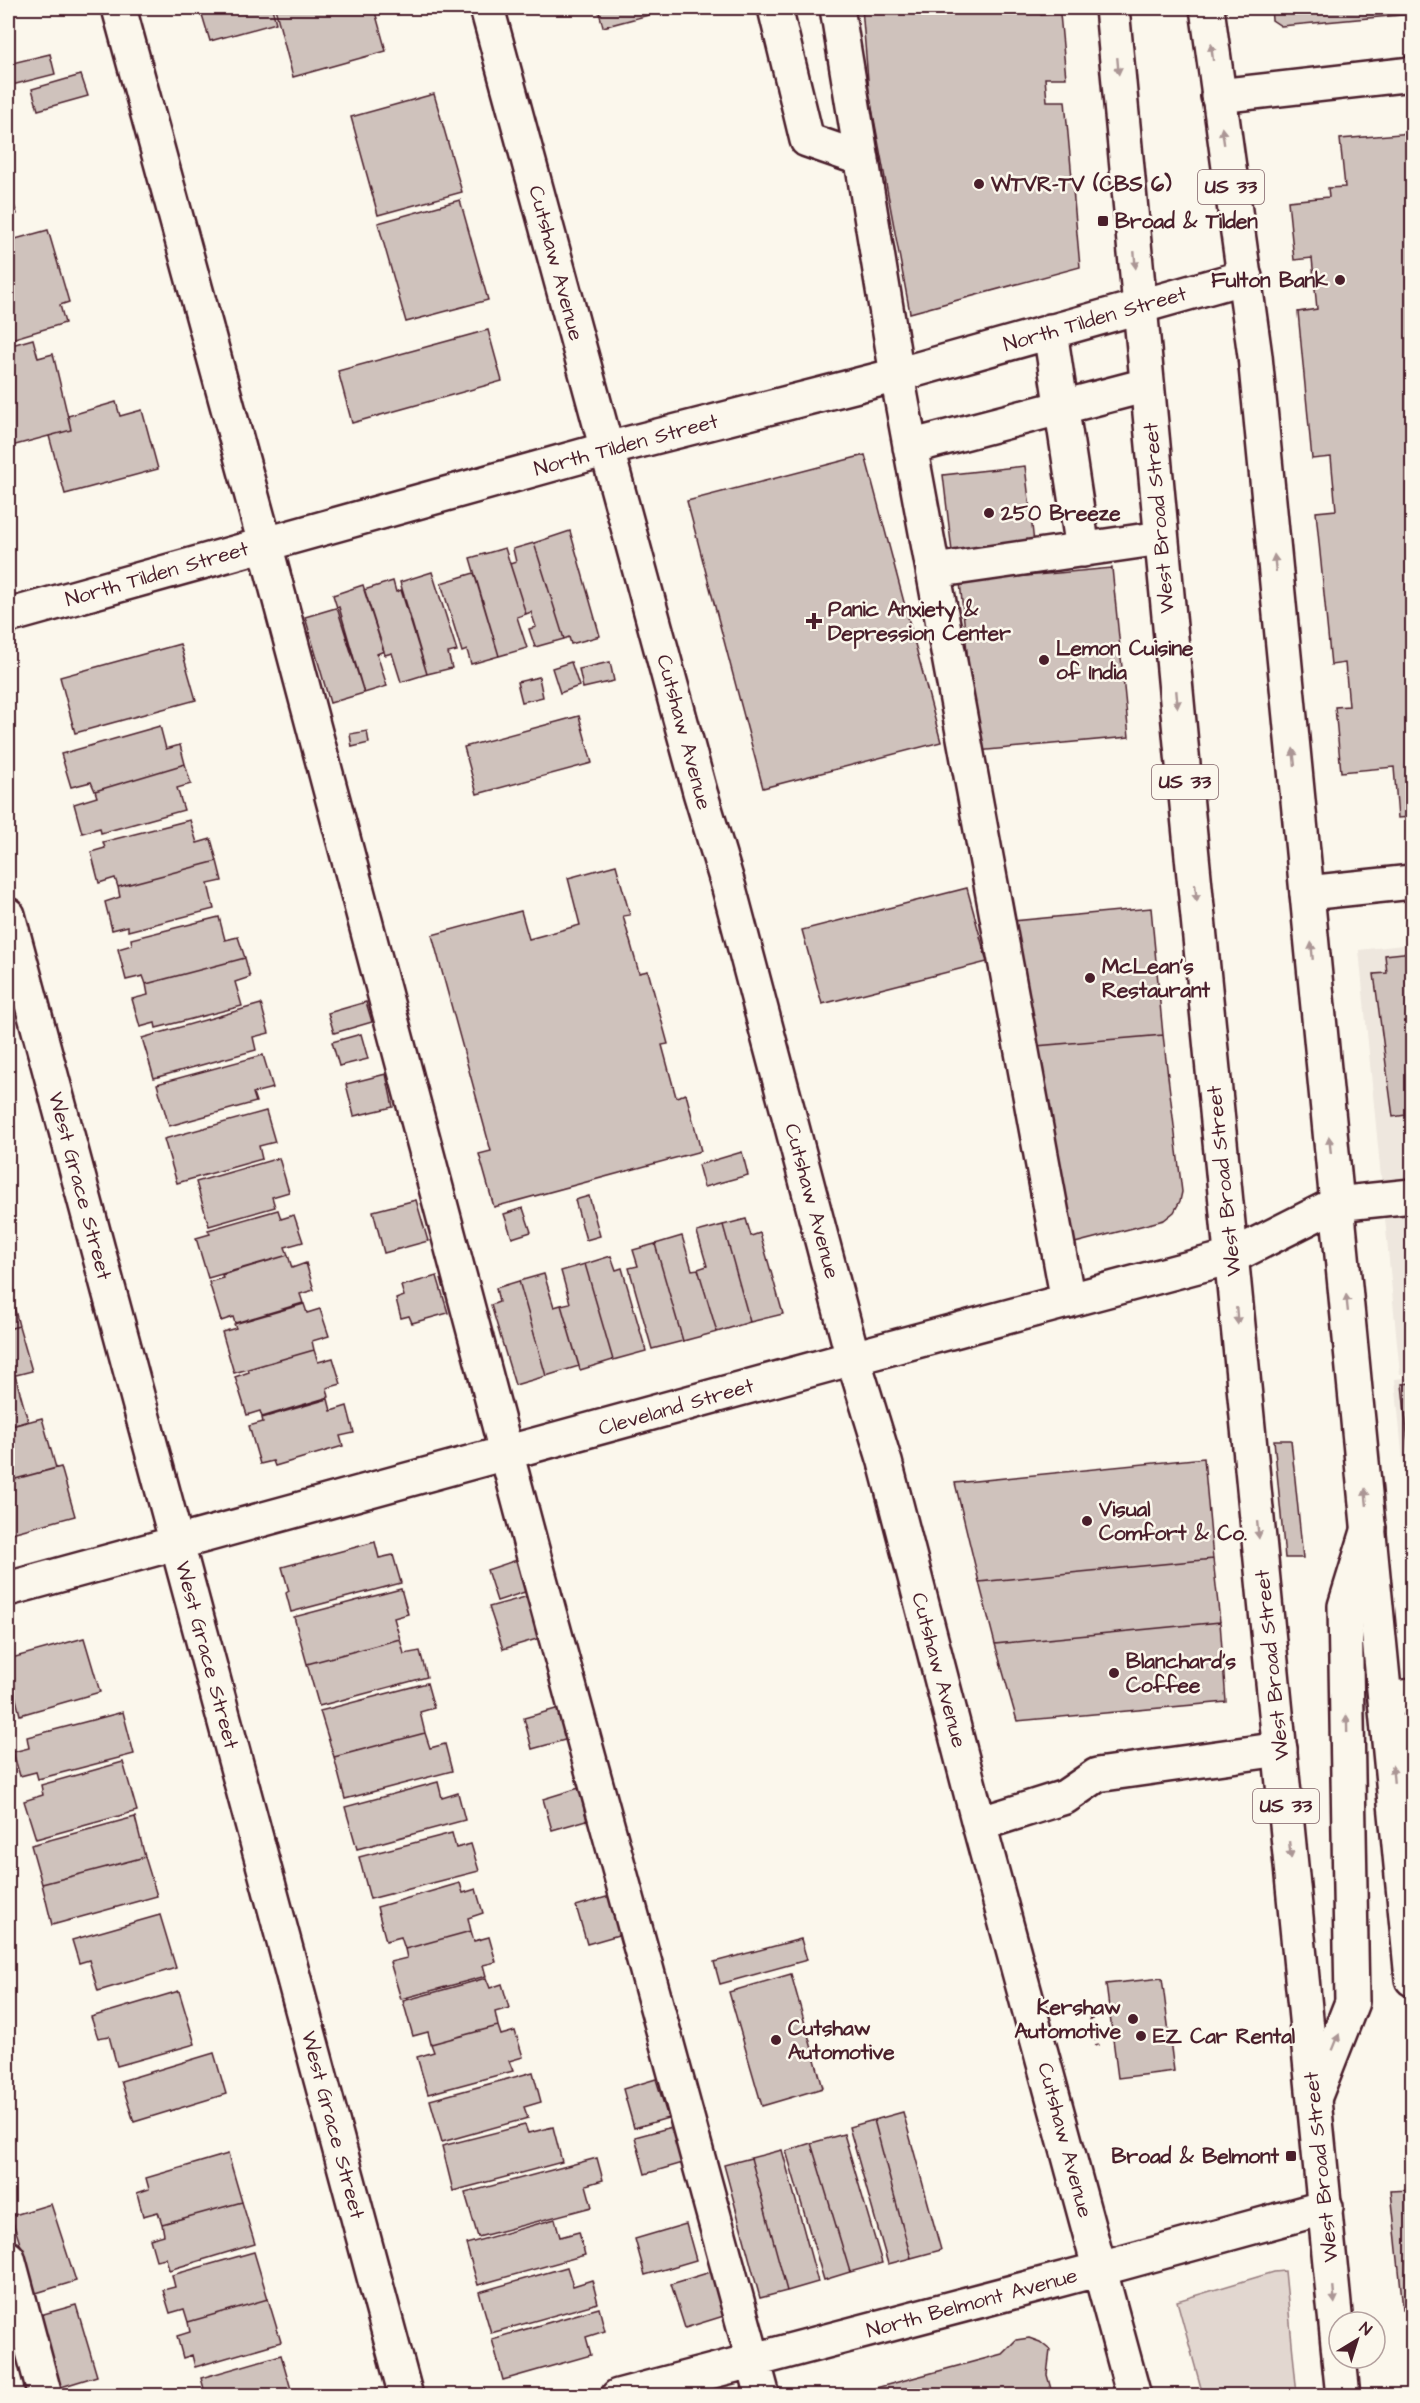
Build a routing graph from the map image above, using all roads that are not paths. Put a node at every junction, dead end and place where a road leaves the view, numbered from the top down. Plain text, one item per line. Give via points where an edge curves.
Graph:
1 (119, 8) edge
2 (487, 8) edge
3 (776, 8) edge
4 (837, 8) edge
5 (1112, 8) edge
6 (1207, 8) edge
7 (1413, 74) edge
8 (1218, 96) junction
9 (862, 159) junction
10 (1245, 277) junction
11 (1139, 306) junction
12 (1050, 331) junction
13 (897, 375) junction
14 (1147, 385) junction
15 (1063, 407) junction
16 (910, 447) junction
17 (607, 449) junction
18 (1161, 538) junction
19 (266, 544) junction
20 (1083, 550) junction
21 (934, 571) junction
22 (8, 616) edge
23 (1413, 882) edge
24 (1307, 893) junction
25 (8, 915) edge
26 (1413, 1196) edge
27 (1336, 1204) junction
28 (1231, 1257) junction
29 (1068, 1300) junction
30 (853, 1358) junction
31 (506, 1454) junction
32 (1369, 1528) junction
33 (177, 1544) junction
34 (8, 1589) edge
35 (1399, 1698) edge
36 (1280, 1749) junction
37 (979, 1824) junction
38 (1413, 1979) edge
39 (1315, 2096) junction
40 (1326, 2207) junction
41 (8, 2258) edge
42 (1100, 2270) junction
43 (1335, 2310) edge
44 (752, 2360) junction
45 (1340, 2370) edge
46 (45, 2396) edge
47 (406, 2396) edge
48 (618, 2396) edge
49 (763, 2396) edge
50 (1134, 2396) edge
51 (1343, 2396) edge

1 - 19 street
2 - 17 street, Cutshaw Avenue
3 - 9 street via 807,140
4 - 9 street
5 -> 11 street, West Broad Street / US 33
8 -> 6 street, US 33
7 - 8 street
10 -> 8 street, US 33
9 - 13 street
10 - 11 street, North Tilden Street
24 -> 10 street, US 33
11 - 12 street, North Tilden Street
11 - 14 street, West Broad Street / US 33
12 - 13 street, North Tilden Street
12 - 15 street
13 - 16 street
13 - 17 street, North Tilden Street
14 - 15 street
14 - 18 street, West Broad Street / US 33
15 - 16 street
15 - 20 street
16 - 21 street
17 - 19 street, North Tilden Street
17 - 30 street, Cutshaw Avenue via 729,888
18 - 20 street
18 -> 28 street, West Broad Street / US 33
19 - 22 street, North Tilden Street
19 - 31 street
20 - 21 street
21 - 29 street
23 - 24 street
27 -> 24 street, US 33
25 - 33 street, West Grace Street
26 - 27 street
27 - 28 street, Cleveland Street
32 -> 27 street, US 33
28 - 29 street, Cleveland Street
28 -> 36 street, West Broad Street / US 33
29 - 30 street, Cleveland Street
30 - 31 street, Cleveland Street
30 - 37 street, Cutshaw Avenue via 885,1462
31 - 33 street, Cleveland Street
31 - 44 street
32 - 35 street, US 33
39 -> 32 street via 1352,2002 1345,1606
33 - 34 street, Cleveland Street
33 - 47 street, West Grace Street
38 -> 35 street, US 33
36 - 37 street via 1097,1776 1065,1797
36 -> 39 street, West Broad Street / US 33
37 - 42 street, Cutshaw Avenue
39 - 40 street, West Broad Street / US 33
40 - 42 street, North Belmont Avenue
40 -> 43 street, West Broad Street / US 33
41 - 46 street
42 - 44 street, North Belmont Avenue
42 - 50 street, Cutshaw Avenue
44 - 48 street, North Belmont Avenue
44 - 49 street
45 - 51 street, West Broad Street / US 33

